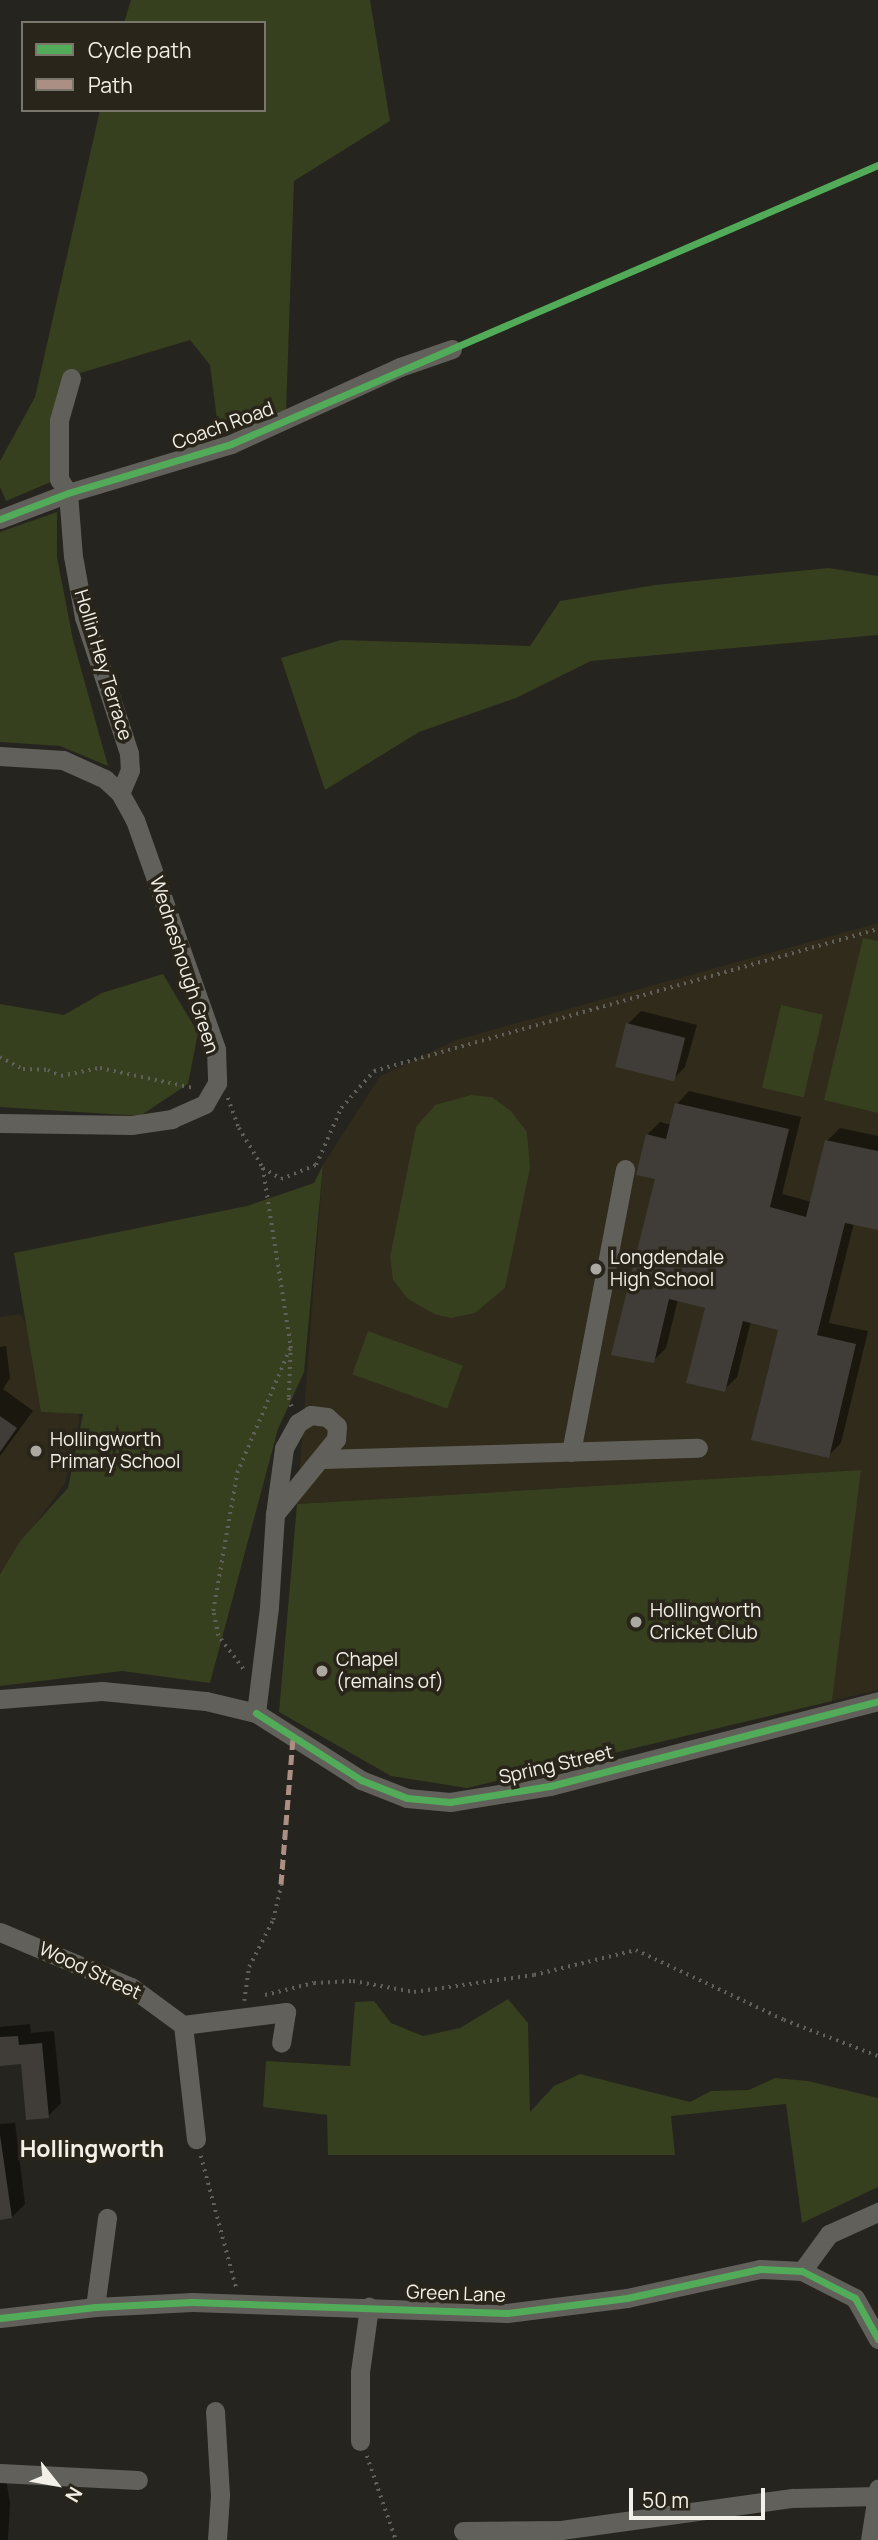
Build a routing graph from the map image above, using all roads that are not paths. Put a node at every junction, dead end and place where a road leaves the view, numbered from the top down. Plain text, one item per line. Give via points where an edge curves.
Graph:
1 (452, 349) dead end
2 (71, 378) dead end
3 (68, 493) junction
4 (0, 519) edge
5 (0, 756) edge
6 (120, 793) junction
7 (0, 1123) edge
8 (625, 1169) dead end
9 (698, 1448) dead end
10 (571, 1452) junction
11 (322, 1459) junction
12 (275, 1514) junction
13 (0, 1699) edge
14 (878, 1701) edge
15 (256, 1713) junction
16 (0, 1932) edge
17 (183, 2025) junction
18 (281, 2043) dead end
19 (197, 2139) road end
20 (878, 2212) edge
21 (107, 2218) dead end
22 (802, 2270) junction
23 (95, 2307) junction
24 (369, 2307) junction
25 (0, 2318) edge
26 (878, 2339) edge
27 (215, 2411) dead end
28 (360, 2441) road end
29 (0, 2473) edge
30 (138, 2480) dead end
31 (878, 2492) edge
32 (463, 2531) dead end
33 (561, 2535) edge
34 (217, 2540) edge
35 (870, 2540) edge

1 - 3 street, Coach Road via 400,367 231,444
2 - 3 street, Hollin Hey Terrace via 60,420 60,479
3 - 4 street, Coach Road
3 - 6 street, Hollin Hey Terrace via 72,556 84,617 129,753 130,769
5 - 6 street, Wedneshough Green via 64,760 106,779
6 - 7 street, Wedneshough Green via 135,820 216,1049 217,1083 205,1104 172,1119 132,1125
8 - 10 street
9 - 10 street
10 - 11 street
11 - 12 street
11 - 12 street via 336,1439 337,1426 327,1417 311,1415 298,1423 284,1448
12 - 15 street
13 - 15 street, Spring Street via 102,1691 206,1701
14 - 15 street, Spring Street via 550,1786 450,1802 407,1798 361,1780
16 - 17 street, Wood Street via 131,1987
17 - 18 street via 240,2011 286,2012
17 - 19 street
20 - 22 street via 829,2234
21 - 23 street
22 - 24 street, Green Lane via 760,2269 627,2298 507,2313
22 - 26 street, Green Lane via 855,2298
23 - 24 street, Green Lane via 192,2302
23 - 25 street, Green Lane
24 - 28 street via 360,2372
27 - 34 street via 220,2495
29 - 30 street
31 - 33 street via 793,2498
31 - 35 street
32 - 33 street

